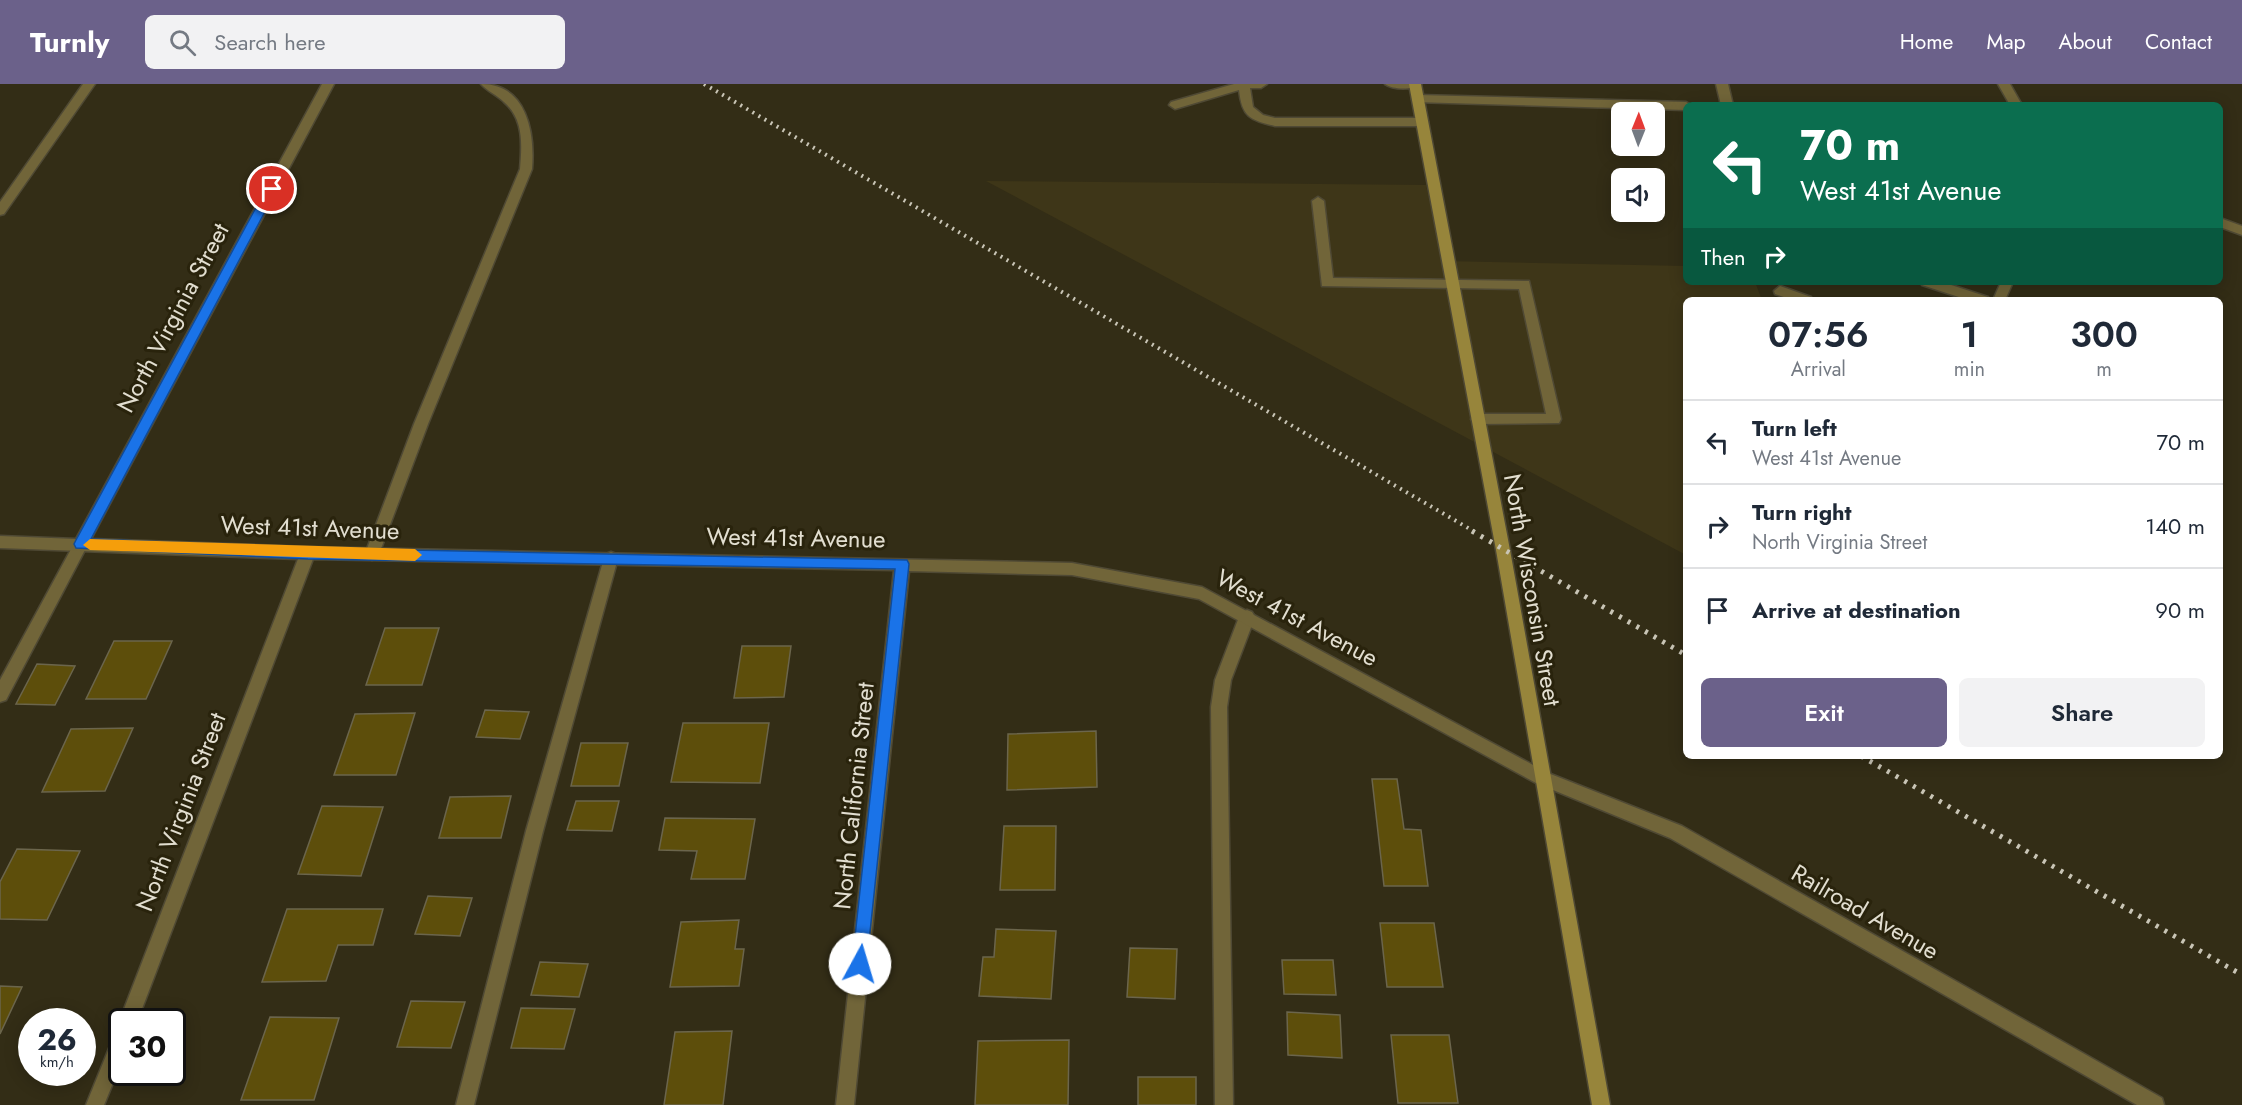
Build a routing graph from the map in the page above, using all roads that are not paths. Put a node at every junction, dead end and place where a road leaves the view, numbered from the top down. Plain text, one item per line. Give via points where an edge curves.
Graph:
1 (89, 84) edge
2 (328, 84) edge
3 (487, 84) edge
4 (1201, 84) edge
5 (1261, 84) edge
6 (1391, 84) edge
7 (1722, 84) edge
8 (2004, 84) edge
9 (1245, 85) edge
10 (1416, 89) edge
11 (1209, 95) junction
12 (1726, 102) edge
13 (2014, 102) edge
14 (1175, 105) dead end
15 (1683, 106) edge
16 (1422, 122) junction
17 (1318, 201) dead end
18 (0, 211) edge
19 (2223, 223) edge
20 (2242, 231) edge
21 (1453, 284) junction
22 (1936, 285) edge
23 (1780, 291) edge
24 (1797, 297) edge
25 (1974, 297) edge
26 (1478, 419) junction
27 (0, 542) edge
28 (81, 544) junction
29 (308, 553) junction
30 (372, 554) junction
31 (611, 558) junction
32 (902, 564) junction
33 (1246, 617) junction
34 (0, 695) edge
35 (1542, 778) junction
36 (133, 1008) edge
37 (108, 1072) edge
38 (95, 1105) edge
39 (465, 1105) edge
40 (845, 1105) edge
41 (1224, 1105) edge
42 (1601, 1105) edge
43 (2155, 1105) edge

1 - 18 street
2 - 28 street, North Virginia Street
3 - 30 street via 507,97 524,117 529,145 526,169
4 - 11 street
5 - 9 street
6 - 10 street
7 - 12 street
8 - 13 street
9 - 11 street
9 - 16 street via 1247,108 1259,118 1275,122
10 - 15 street
10 - 16 street, North Wisconsin Street
11 - 14 street
16 - 21 street, North Wisconsin Street
17 - 21 street via 1327,283
19 - 20 street
21 - 26 street, North Wisconsin Street
21 - 26 street via 1524,284 1554,419
22 - 25 street
23 - 24 street
26 - 35 street, North Wisconsin Street
27 - 28 street, West 41st Avenue
28 - 29 street, West 41st Avenue
28 - 34 street, North Virginia Street
29 - 30 street, West 41st Avenue
29 - 36 street, North Virginia Street
30 - 31 street, West 41st Avenue
31 - 32 street, West 41st Avenue
31 - 39 street via 558,737
32 - 33 street, West 41st Avenue via 1072,569 1202,593
32 - 40 street, North California Street
33 - 35 street, West 41st Avenue
33 - 41 street via 1223,680 1219,706
35 - 42 street, North Wisconsin Street
35 - 43 street, Railroad Avenue via 1676,832
37 - 38 street

